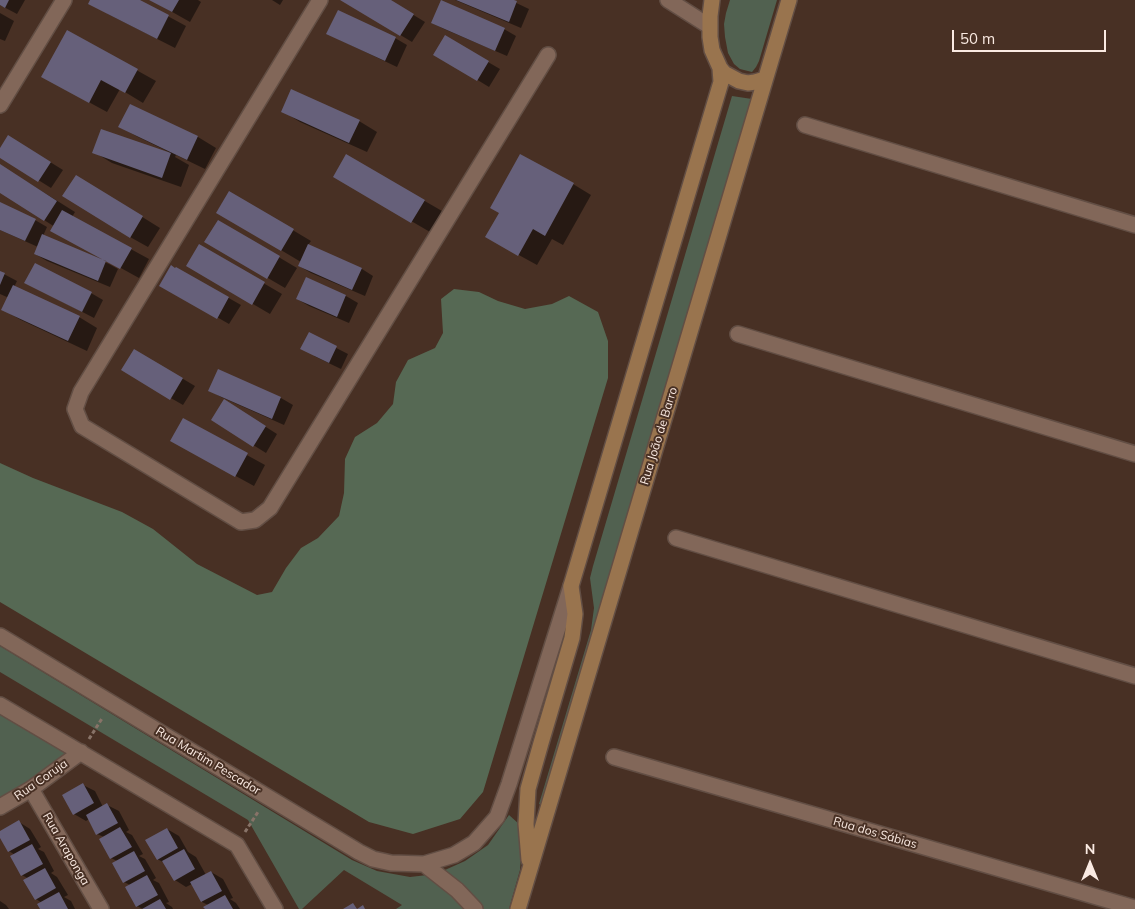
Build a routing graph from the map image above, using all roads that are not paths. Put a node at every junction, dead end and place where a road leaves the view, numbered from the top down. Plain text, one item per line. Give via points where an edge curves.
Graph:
1 (64, 0) edge
2 (320, 0) edge
3 (668, 0) edge
4 (712, 0) edge
5 (789, 0) edge
6 (709, 26) junction
7 (548, 55) dead end
8 (720, 68) junction
9 (765, 79) junction
10 (0, 105) edge
11 (805, 125) dead end
12 (1135, 225) edge
13 (738, 334) dead end
14 (1135, 454) edge
15 (676, 538) dead end
16 (572, 586) junction
17 (0, 636) edge
18 (1135, 676) edge
19 (0, 705) edge
20 (81, 752) junction
21 (614, 757) dead end
22 (31, 789) junction
23 (0, 807) edge
24 (424, 864) junction
25 (530, 872) junction
26 (1135, 908) edge
27 (101, 909) edge
28 (275, 909) edge
29 (475, 909) edge
30 (518, 909) edge

1 - 10 street
2 - 7 street via 81,392 75,409 82,426 241,522 255,520 270,508
3 - 6 street
4 - 6 street, Rua João de Barro
5 - 9 street, Rua João de Barro
6 - 8 street, Rua João de Barro via 712,50
8 - 9 street via 739,82
8 - 16 street, Rua João de Barro via 721,82
9 - 25 street, Rua João de Barro
11 - 12 street
13 - 14 street
15 - 18 street
16 - 24 street, Rua João de Barro via 496,817 474,843 454,855
16 - 25 street, Rua João de Barro via 575,614 572,638 528,789 526,824
17 - 24 street, Rua Martim Pescador via 359,852 391,864
19 - 20 street
20 - 22 street, Rua Coruja
20 - 28 street via 237,845
21 - 26 street, Rua dos Sábias
22 - 23 street, Rua Coruja
22 - 27 street, Rua Araponga
24 - 29 street
25 - 30 street, Rua João de Barro

